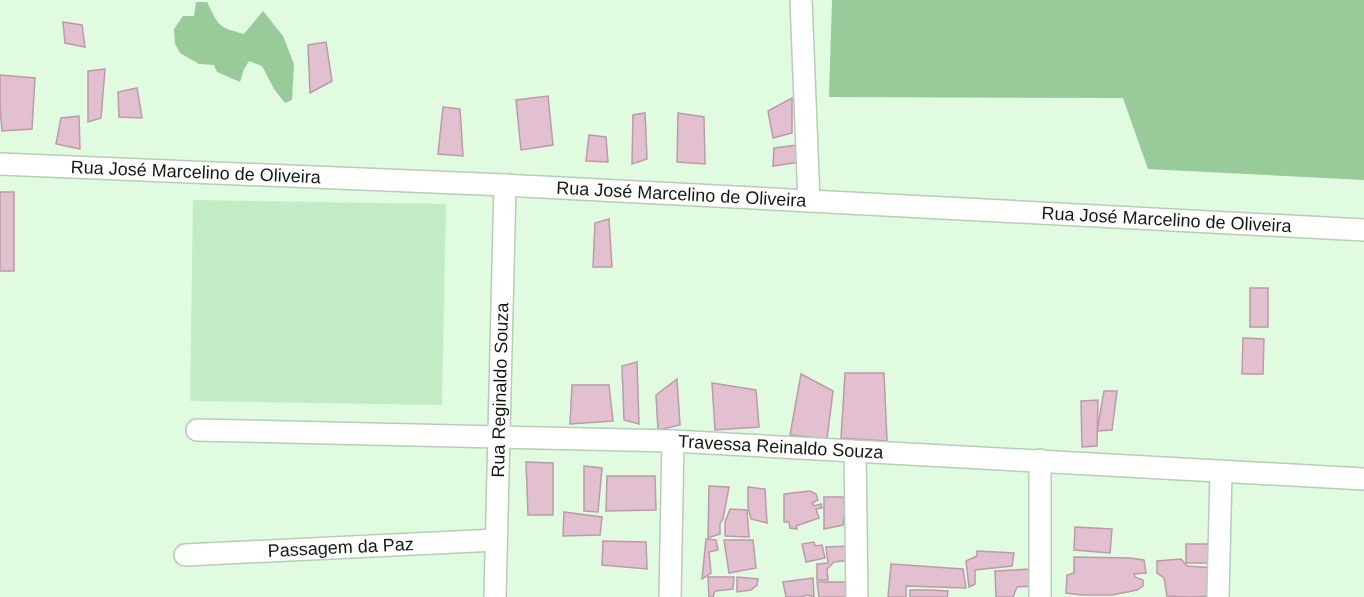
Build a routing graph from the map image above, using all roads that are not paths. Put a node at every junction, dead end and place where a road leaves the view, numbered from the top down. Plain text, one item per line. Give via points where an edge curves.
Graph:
1 (801, 0) edge
2 (0, 164) edge
3 (505, 184) junction
4 (809, 201) junction
5 (1364, 230) edge
6 (197, 430) dead end
7 (500, 437) junction
8 (673, 441) junction
9 (855, 452) junction
10 (1040, 460) junction
11 (1221, 471) junction
12 (1364, 479) edge
13 (496, 540) junction
14 (185, 555) dead end
15 (495, 597) edge
16 (670, 597) edge
17 (857, 597) edge
18 (1040, 597) edge
19 (1218, 597) edge

1 - 4 street
2 - 3 street, Rua José Marcelino de Oliveira
3 - 4 street, Rua José Marcelino de Oliveira
3 - 7 street, Rua Reginaldo Souza
4 - 5 street, Rua José Marcelino de Oliveira
6 - 7 street, Travessa Reinaldo Souza
7 - 8 street, Travessa Reinaldo Souza
7 - 13 street, Rua Reginaldo Souza
8 - 9 street, Travessa Reinaldo Souza
8 - 16 street
9 - 10 street, Travessa Reinaldo Souza
9 - 17 street
10 - 11 street, Travessa Reinaldo Souza
10 - 18 street
11 - 12 street, Travessa Reinaldo Souza
11 - 19 street
13 - 14 street, Passagem da Paz
13 - 15 street, Rua Reginaldo Souza

